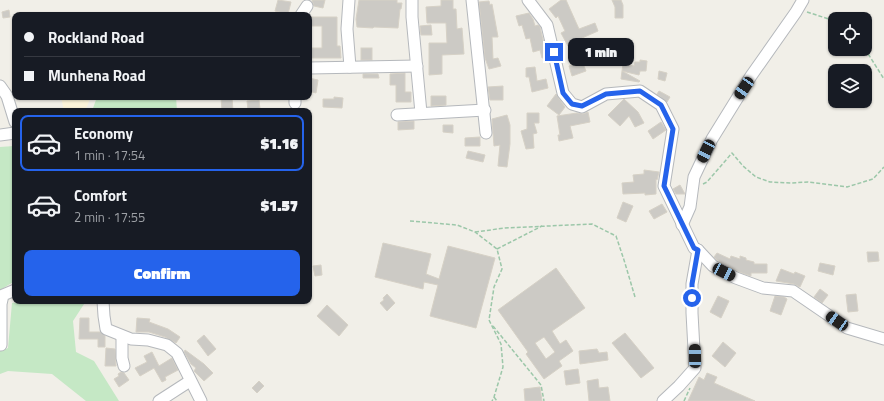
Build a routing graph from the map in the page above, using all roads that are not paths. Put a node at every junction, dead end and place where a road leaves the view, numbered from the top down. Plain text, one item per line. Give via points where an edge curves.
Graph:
1 (349, 0) edge
2 (412, 0) edge
3 (472, 0) edge
4 (528, 0) edge
5 (800, 4) edge
6 (417, 66) junction
7 (350, 67) junction
8 (312, 68) edge
9 (0, 86) edge
10 (11, 94) edge
11 (13, 108) edge
12 (485, 110) junction
13 (421, 113) junction
14 (397, 115) dead end
15 (12, 133) edge
16 (486, 133) dead end
17 (0, 135) edge
18 (682, 225) junction
19 (698, 250) junction
20 (12, 291) edge
21 (103, 304) edge
22 (122, 336) junction
23 (884, 339) edge
24 (1, 345) dead end
25 (124, 366) dead end
26 (190, 381) junction
27 (159, 401) edge
28 (201, 401) edge
29 (663, 401) edge

1 - 7 street via 347,29
2 - 6 street
3 - 12 street
4 - 18 street via 547,25 563,93 572,104 582,106 606,94 640,91 661,105 673,129 664,186
5 - 18 street via 716,132 694,177 690,207
6 - 7 street
6 - 13 street
7 - 8 street
9 - 10 street
10 - 11 street
12 - 13 street
12 - 16 street
13 - 14 street
15 - 17 street
18 - 19 street via 694,248
19 - 23 street via 713,266 736,278 763,288 793,291 847,328
19 - 29 street via 692,284 695,368
20 - 24 street via 3,295 2,299
21 - 22 street via 106,329
22 - 25 street
22 - 26 street via 167,345 177,353
26 - 27 street
26 - 28 street

